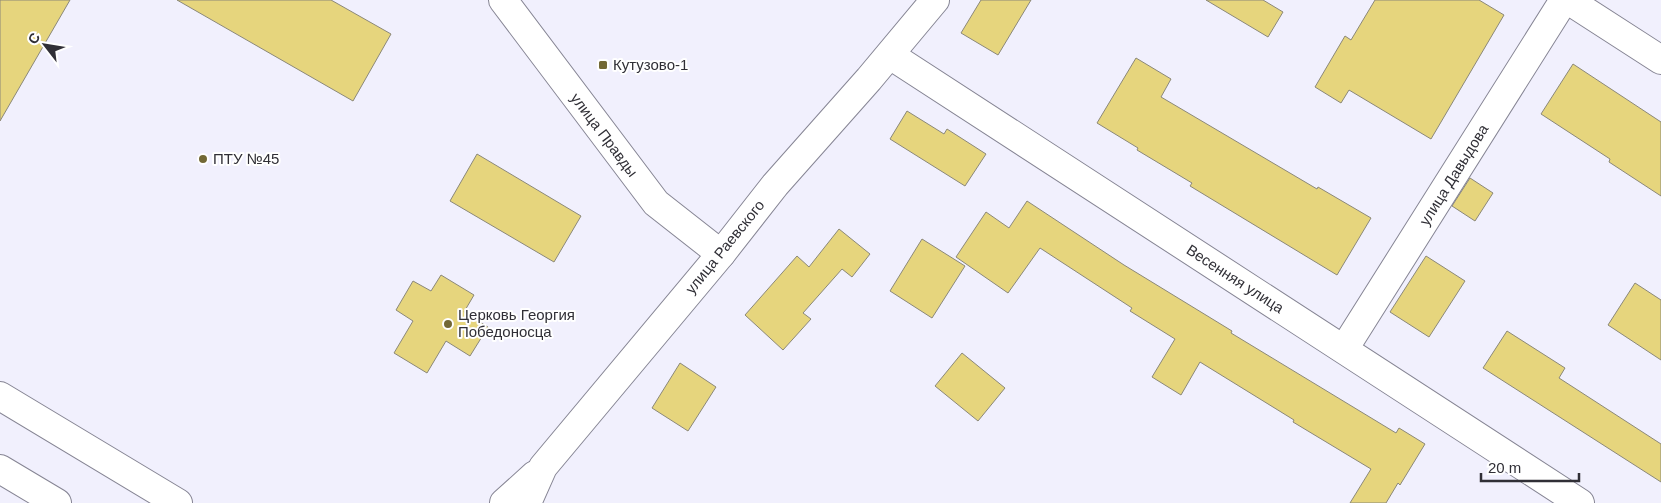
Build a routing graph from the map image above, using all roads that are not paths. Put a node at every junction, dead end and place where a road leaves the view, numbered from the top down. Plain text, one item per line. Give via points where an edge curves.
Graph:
1 (503, 0) edge
2 (935, 0) edge
3 (1566, 0) edge
4 (890, 54) junction
5 (1661, 60) edge
6 (721, 254) junction
7 (1344, 349) junction
8 (0, 396) edge
9 (543, 467) junction
10 (0, 469) edge
11 (57, 503) edge
12 (178, 503) edge
13 (504, 503) edge
14 (527, 503) edge
15 (1580, 503) edge

1 - 6 street, улица Правды via 656,203
2 - 4 street, улица Раевского
3 - 5 street
3 - 7 street, улица Давыдова
4 - 6 street, улица Раевского via 775,185
4 - 7 street, Весенняя улица
6 - 9 street, улица Раевского
7 - 15 street, Весенняя улица
8 - 12 street
9 - 13 street
9 - 14 street, улица Раевского
10 - 11 street

